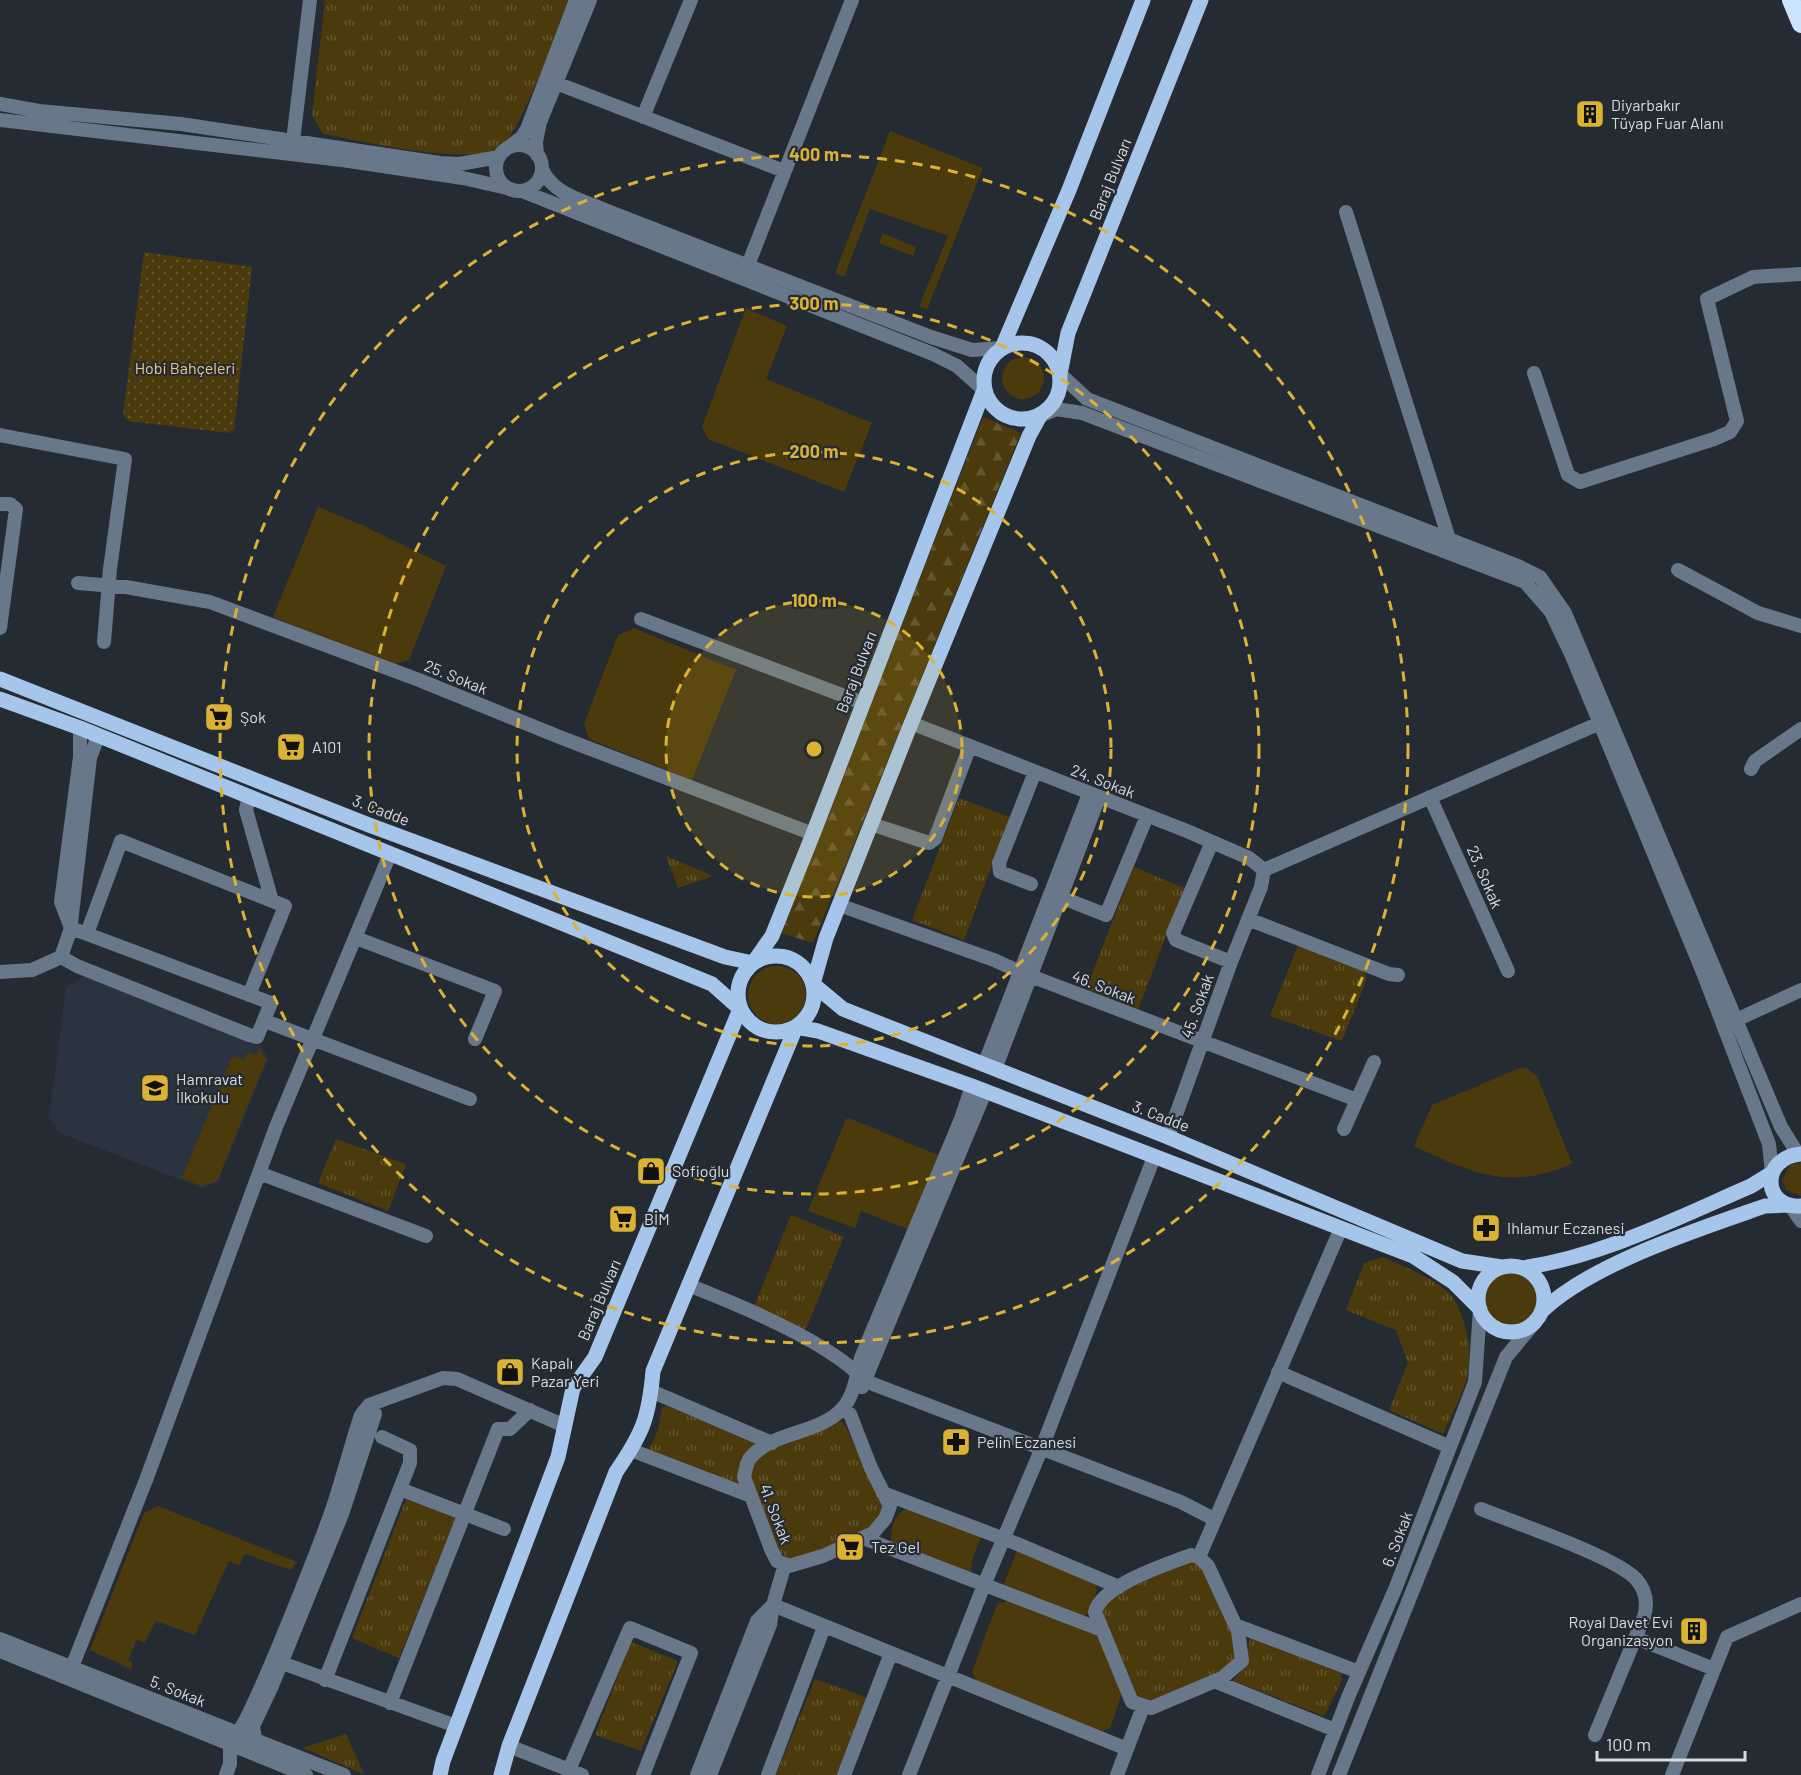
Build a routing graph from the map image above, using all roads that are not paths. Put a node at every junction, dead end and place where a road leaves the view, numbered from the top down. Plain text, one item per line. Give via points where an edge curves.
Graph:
1 (310, 0) edge
2 (576, 0) edge
3 (590, 0) edge
4 (691, 0) edge
5 (852, 0) edge
6 (1143, 0) edge
7 (1201, 0) edge
8 (1791, 0) edge
9 (1801, 24) edge
10 (556, 83) junction
11 (0, 104) edge
12 (643, 117) junction
13 (0, 120) edge
14 (293, 141) junction
15 (509, 147) junction
16 (537, 154) junction
17 (498, 157) junction
18 (542, 170) junction
19 (784, 171) junction
20 (507, 189) junction
21 (522, 191) junction
22 (1346, 212) dead end
23 (748, 265) junction
24 (1801, 274) edge
25 (1002, 348) junction
26 (1534, 373) dead end
27 (1060, 374) junction
28 (984, 390) junction
29 (1040, 416) junction
30 (0, 435) edge
31 (0, 504) edge
32 (1449, 539) junction
33 (1678, 570) dead end
34 (78, 583) dead end
35 (109, 585) junction
36 (641, 619) dead end
37 (1801, 626) edge
38 (0, 628) edge
39 (104, 642) dead end
40 (0, 679) edge
41 (0, 699) edge
42 (863, 703) junction
43 (911, 723) junction
44 (1600, 723) junction
45 (80, 728) junction
46 (1801, 729) edge
47 (98, 736) junction
48 (970, 746) junction
49 (1751, 769) dead end
50 (1035, 772) junction
51 (1094, 795) junction
52 (249, 796) junction
53 (1430, 797) junction
54 (1147, 816) junction
55 (871, 824) junction
56 (813, 834) junction
57 (1212, 842) junction
58 (390, 854) junction
59 (1264, 870) junction
60 (1031, 884) dead end
61 (1068, 900) dead end
62 (272, 901) junction
63 (839, 905) junction
64 (1248, 919) junction
65 (71, 928) junction
66 (89, 928) dead end
67 (356, 938) junction
68 (62, 957) junction
69 (1231, 962) junction
70 (753, 963) junction
71 (1508, 971) dead end
72 (0, 972) edge
73 (1026, 974) junction
74 (1398, 975) dead end
75 (813, 984) junction
76 (1801, 990) edge
77 (249, 995) junction
78 (740, 1009) junction
79 (1736, 1020) junction
80 (265, 1021) junction
81 (796, 1027) junction
82 (475, 1039) dead end
83 (314, 1040) junction
84 (1201, 1042) junction
85 (1374, 1062) dead end
86 (989, 1067) junction
87 (979, 1089) junction
88 (470, 1100) dead end
89 (1357, 1100) junction
90 (1344, 1129) dead end
91 (1168, 1137) junction
92 (1800, 1154) edge
93 (1154, 1157) junction
94 (259, 1173) junction
95 (1772, 1173) junction
96 (1795, 1206) edge
97 (1801, 1221) edge
98 (1341, 1228) junction
99 (426, 1236) dead end
100 (1502, 1268) junction
101 (1522, 1268) junction
102 (688, 1285) junction
103 (1480, 1309) junction
104 (1538, 1317) junction
105 (1278, 1372) junction
106 (861, 1376) junction
107 (651, 1392) junction
108 (369, 1405) junction
109 (530, 1410) junction
110 (846, 1411) junction
111 (565, 1426) junction
112 (382, 1437) dead end
113 (772, 1443) junction
114 (1450, 1447) junction
115 (631, 1450) junction
116 (1041, 1450) junction
117 (400, 1489) junction
118 (883, 1493) junction
119 (751, 1496) junction
120 (1481, 1509) dead end
121 (467, 1512) junction
122 (1215, 1519) junction
123 (504, 1529) dead end
124 (862, 1538) junction
125 (1004, 1538) junction
126 (1199, 1557) junction
127 (785, 1564) junction
128 (984, 1585) junction
129 (1119, 1587) junction
130 (1801, 1604) edge
131 (773, 1605) junction
132 (1235, 1625) junction
133 (824, 1628) junction
134 (1102, 1629) junction
135 (1635, 1638) junction
136 (0, 1639) edge
137 (0, 1651) edge
138 (891, 1653) junction
139 (282, 1663) junction
140 (72, 1667) junction
141 (1714, 1669) junction
142 (1359, 1672) junction
143 (948, 1676) junction
144 (325, 1680) junction
145 (1214, 1681) junction
146 (390, 1703) junction
147 (1143, 1707) junction
148 (456, 1726) junction
149 (1335, 1730) junction
150 (237, 1732) junction
151 (1594, 1735) dead end
152 (230, 1746) junction
153 (253, 1746) junction
154 (509, 1746) junction
155 (1127, 1749) junction
156 (576, 1772) edge
157 (226, 1775) edge
158 (235, 1775) edge
159 (306, 1775) edge
160 (344, 1775) edge
161 (440, 1775) edge
162 (501, 1775) edge
163 (643, 1775) edge
164 (697, 1775) edge
165 (710, 1775) edge
166 (768, 1775) edge
167 (844, 1775) edge
168 (909, 1775) edge
169 (1117, 1775) edge
170 (1318, 1775) edge
171 (1339, 1775) edge
172 (1672, 1775) edge

1 - 14 street
2 - 15 street via 527,129
3 - 10 street
4 - 12 street
5 - 19 street
6 - 25 main road, Baraj Bulvarı via 1065,201
7 - 27 main road, Baraj Bulvarı via 1068,333
8 - 9 highway
10 - 12 street
10 - 16 street via 540,122
11 - 14 street
12 - 19 street
13 - 20 street via 342,160 463,178
14 - 17 street via 440,163
15 - 16 street via 524,146
15 - 17 street
16 - 18 street
17 - 20 street via 495,171
18 - 21 street via 536,184
18 - 23 street via 559,191
19 - 23 street
20 - 21 street
21 - 28 street via 933,354 957,366
22 - 32 street
23 - 25 street via 956,346 972,350
24 - 26 street via 1753,277 1707,299 1737,422 1730,432 1714,439 1580,482 1568,475
25 - 27 main road via 1026,343 1037,346 1056,362
25 - 28 main road via 986,366
27 - 29 main road via 1057,398
27 - 32 street via 1087,399
28 - 29 main road via 996,410 1006,416
28 - 42 main road, Baraj Bulvarı
29 - 43 main road
29 - 44 street via 1056,409 1082,413 1525,582 1551,612
30 - 35 street via 125,459
31 - 38 street via 16,509
32 - 79 street via 1540,577 1565,613
33 - 37 street via 1758,613
34 - 35 street, 25. Sokak
35 - 39 street
35 - 56 street, 25. Sokak via 210,602 271,623
36 - 42 street
40 - 70 main road, 3. Cadde via 369,825 724,957
41 - 45 main road
42 - 56 main road, Baraj Bulvarı
43 - 48 street, 24. Sokak
43 - 55 main road
44 - 53 street
44 - 95 street via 1769,1144
45 - 47 main road
45 - 65 street via 80,757 61,902
46 - 49 street via 1755,761
47 - 52 main road
47 - 65 street via 90,758
48 - 50 street, 24. Sokak
48 - 55 street via 934,839 929,843
50 - 51 street, 24. Sokak
50 - 60 street via 999,863 1000,872
51 - 54 street, 24. Sokak
51 - 73 street
52 - 58 main road
52 - 62 street via 246,810
53 - 59 street
53 - 71 street, 23. Sokak
54 - 57 street, 24. Sokak
54 - 61 street via 1106,915
55 - 63 main road
56 - 70 main road, Baraj Bulvarı via 772,936
57 - 59 street, 24. Sokak via 1249,858
57 - 69 street via 1173,933 1176,940
58 - 67 street
58 - 78 main road via 712,984
59 - 64 street, 45. Sokak via 1262,887
62 - 66 street via 121,841
62 - 77 street via 285,906
63 - 73 street, 46. Sokak
63 - 75 main road
64 - 69 street, 45. Sokak
64 - 74 street
65 - 68 street
65 - 77 street
67 - 82 street via 495,991
67 - 83 street
68 - 72 street via 32,970
68 - 80 street via 249,1035 257,1037
69 - 84 street, 45. Sokak
70 - 75 main road via 771,956 789,958 800,964
70 - 78 main road via 739,984
73 - 84 street, 46. Sokak
73 - 86 street
75 - 81 main road via 812,1008
75 - 86 main road, 3. Cadde via 843,1009
76 - 79 street
77 - 80 street via 271,1003
78 - 81 main road via 747,1020 764,1030 784,1032
78 - 111 main road, Baraj Bulvarı via 595,1357 573,1388
79 - 92 street via 1781,1128
80 - 83 street
81 - 87 main road via 829,1034
81 - 102 main road
83 - 88 street
83 - 94 street
84 - 89 street, 46. Sokak
84 - 91 street, 45. Sokak
85 - 89 street
86 - 91 main road, 3. Cadde
87 - 93 main road
87 - 106 street via 961,1119
89 - 90 street
91 - 100 main road, 3. Cadde via 1462,1261
92 - 95 main road via 1781,1159
93 - 98 main road
93 - 116 street
94 - 99 street
94 - 140 street via 146,1480
95 - 96 main road via 1772,1189 1782,1202
95 - 101 main road via 1751,1186 1593,1253
96 - 97 street
96 - 104 main road via 1765,1206 1618,1264 1573,1287
98 - 103 main road via 1434,1268
98 - 105 street
100 - 101 main road
100 - 103 main road via 1492,1272 1480,1288
101 - 104 main road via 1539,1281 1543,1291
102 - 106 street via 729,1301 834,1354
102 - 107 main road via 653,1371
103 - 104 main road via 1499,1330 1519,1331
103 - 114 street, 6. Sokak via 1475,1382
104 - 171 street, 6. Sokak via 1506,1357
105 - 114 street
105 - 122 street
106 - 110 street
106 - 116 street
107 - 113 street
107 - 115 main road via 643,1427
108 - 109 street via 443,1378 457,1379
108 - 139 street via 375,1414 342,1514
108 - 150 street via 361,1415 333,1507 273,1660 245,1723
109 - 111 street
109 - 121 street via 510,1429 498,1429
110 - 113 street, 41. Sokak
110 - 118 street, 41. Sokak
111 - 148 main road, Baraj Bulvarı via 558,1457
112 - 117 street via 410,1450 410,1463
113 - 119 street, 41. Sokak via 751,1456 747,1465 744,1477
114 - 142 street, 6. Sokak
115 - 119 street
115 - 154 main road via 616,1472
116 - 122 street via 1181,1502
116 - 125 street
117 - 121 street
117 - 144 street
118 - 124 street, 41. Sokak via 890,1506 885,1519 873,1533
118 - 125 street
119 - 127 street, 41. Sokak via 771,1549 777,1561
120 - 135 street via 1615,1564 1635,1577 1643,1588 1647,1605
121 - 123 street
121 - 146 street
122 - 126 street
124 - 127 street, 41. Sokak via 823,1556
124 - 128 street
125 - 128 street
125 - 129 street
126 - 129 street via 1191,1555
126 - 132 street via 1208,1566
127 - 131 street
128 - 134 street
128 - 143 street
129 - 134 street via 1098,1603 1095,1612
130 - 141 street via 1731,1633
131 - 133 street
131 - 164 street via 757,1621
131 - 165 street via 770,1625
132 - 142 street
132 - 145 street via 1242,1661
133 - 138 street
133 - 166 street
134 - 147 street via 1132,1702
135 - 141 street
135 - 151 street
136 - 140 street, 5. Sokak
137 - 152 street, 5. Sokak
138 - 143 street
138 - 167 street
139 - 144 street
139 - 153 street via 253,1726
140 - 150 street, 5. Sokak
141 - 172 street
142 - 149 street, 6. Sokak
143 - 155 street
143 - 168 street
144 - 146 street
145 - 147 street via 1151,1708
145 - 149 street
146 - 148 street
147 - 155 street
148 - 161 main road, Baraj Bulvarı
149 - 170 street, 6. Sokak
150 - 153 street, 5. Sokak
152 - 153 street, 5. Sokak
152 - 157 street
153 - 158 street
153 - 159 street, 5. Sokak
153 - 160 street, 5. Sokak
154 - 156 street
154 - 162 main road
155 - 169 street
156 - 163 street via 630,1628 691,1653

